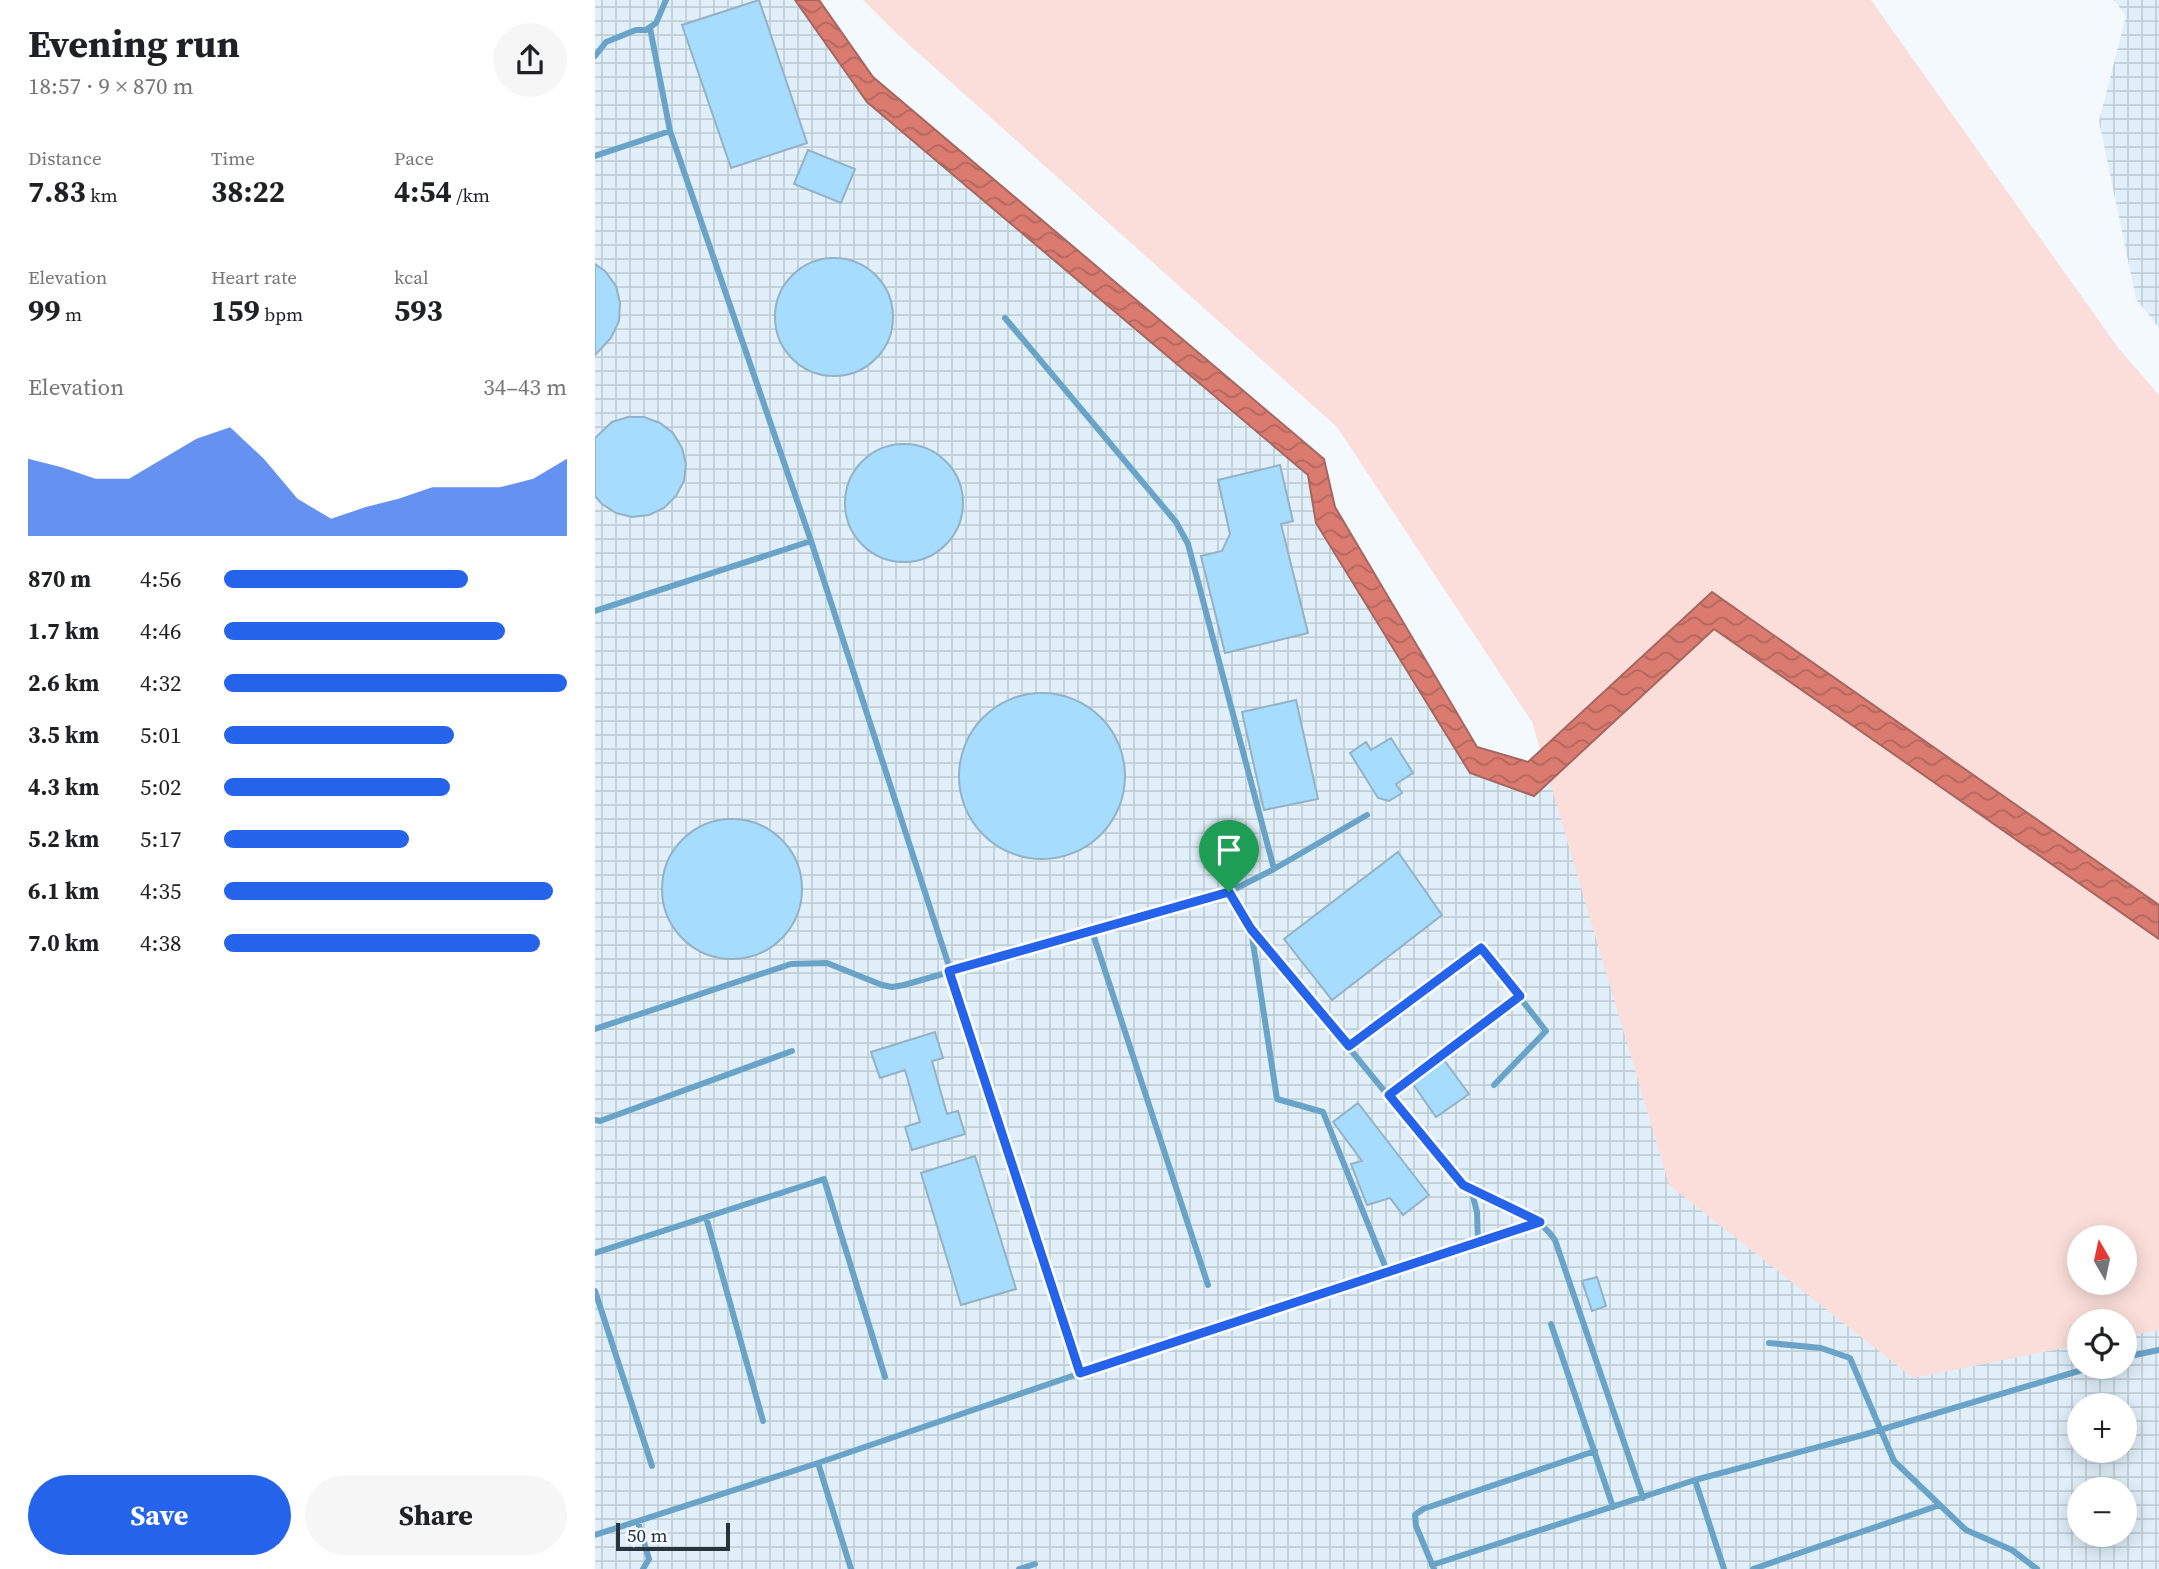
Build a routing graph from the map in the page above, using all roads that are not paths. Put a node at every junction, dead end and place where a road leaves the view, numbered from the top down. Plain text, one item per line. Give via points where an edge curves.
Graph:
1 (666, 0) edge
2 (650, 28) junction
3 (595, 56) edge
4 (670, 131) junction
5 (595, 156) edge
6 (1005, 318) dead end
7 (811, 541) junction
8 (595, 611) edge
9 (1367, 815) dead end
10 (1274, 869) junction
11 (1229, 892) junction
12 (1251, 929) junction
13 (1092, 931) junction
14 (949, 971) junction
15 (1520, 996) junction
16 (595, 1029) edge
17 (1349, 1046) junction
18 (792, 1051) dead end
19 (1494, 1085) dead end
20 (1389, 1095) junction
21 (595, 1120) edge
22 (1471, 1189) junction
23 (706, 1217) junction
24 (1540, 1222) junction
25 (1478, 1242) junction
26 (595, 1252) edge
27 (1387, 1271) junction
28 (1208, 1285) dead end
29 (595, 1291) edge
30 (1551, 1324) dead end
31 (1769, 1343) dead end
32 (2159, 1350) edge
33 (2137, 1355) edge
34 (1080, 1373) junction
35 (2067, 1374) edge
36 (885, 1377) dead end
37 (763, 1421) dead end
38 (1879, 1429) junction
39 (1595, 1451) junction
40 (818, 1463) junction
41 (652, 1466) dead end
42 (1695, 1480) junction
43 (1643, 1498) junction
44 (1940, 1505) junction
45 (1613, 1507) junction
46 (638, 1522) junction
47 (595, 1535) edge
48 (1035, 1564) dead end
49 (1433, 1567) edge
50 (643, 1569) edge
51 (851, 1569) edge
52 (1019, 1569) edge
53 (1724, 1569) edge
54 (1753, 1569) edge
55 (2037, 1569) edge

1 - 2 lane
2 - 3 lane via 605,42
2 - 4 lane
4 - 5 lane
4 - 7 lane
6 - 10 lane via 1176,522 1188,544
7 - 8 lane
7 - 14 lane
9 - 10 lane
10 - 11 lane
11 - 12 lane
11 - 13 lane
12 - 17 lane
12 - 27 lane via 1277,1099 1323,1112
13 - 14 lane
13 - 28 lane
14 - 16 lane via 892,987 827,963 791,964
14 - 34 lane
15 - 17 lane via 1481,948
15 - 19 lane via 1546,1031
15 - 20 lane
17 - 20 lane
18 - 21 lane
20 - 22 lane via 1456,1178
22 - 24 lane
22 - 25 lane
23 - 26 lane
23 - 36 lane via 824,1179
23 - 37 lane
24 - 25 lane
24 - 43 lane via 1555,1240
25 - 27 lane
27 - 34 lane
29 - 41 lane
30 - 39 lane
31 - 38 lane via 1821,1348 1850,1358
32 - 33 lane
34 - 40 lane
35 - 38 lane
38 - 42 lane
38 - 44 lane via 1894,1461
39 - 45 lane
39 - 49 lane via 1423,1509 1415,1515 1416,1526
40 - 46 lane
40 - 51 lane
42 - 43 lane
42 - 53 lane
43 - 45 lane
44 - 54 lane
44 - 55 lane via 1966,1530 2012,1550
45 - 49 lane
46 - 47 lane
46 - 50 lane via 649,1559
48 - 52 lane

